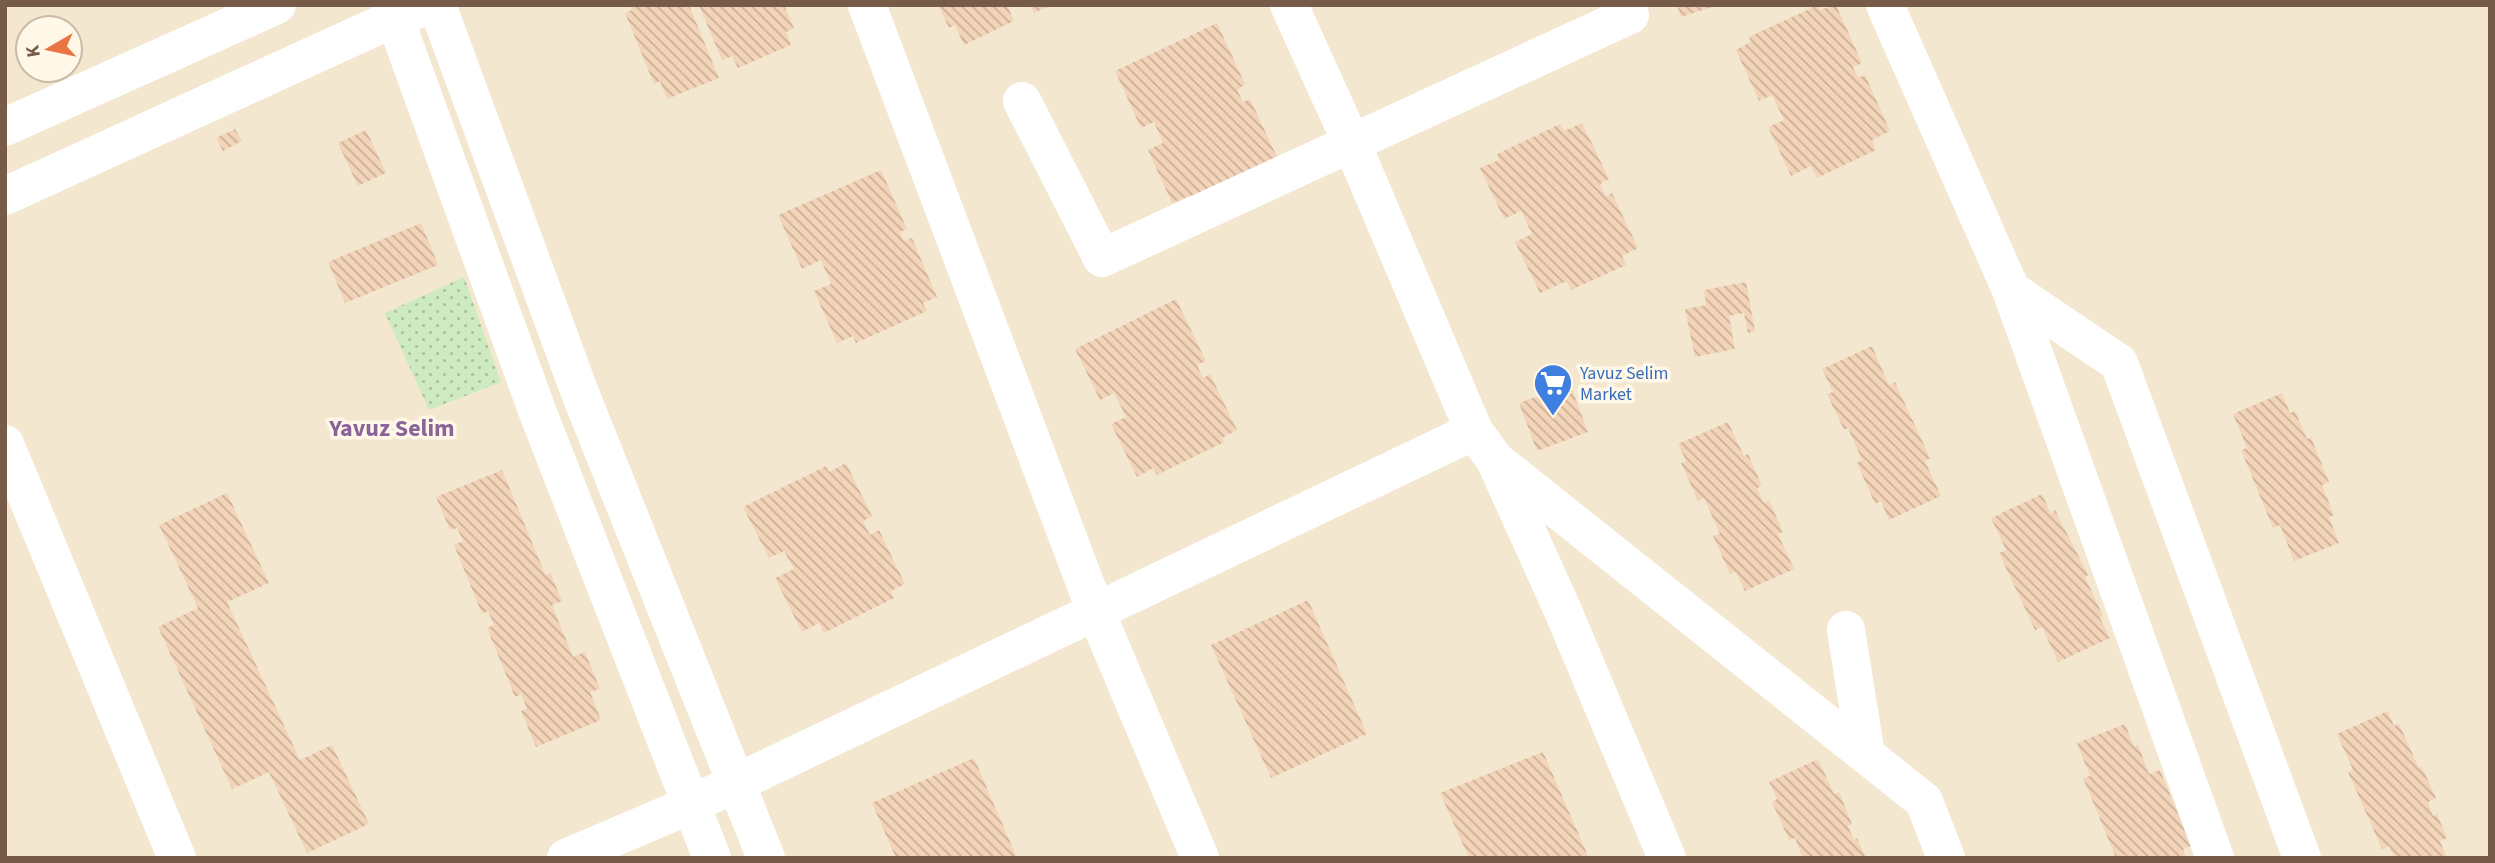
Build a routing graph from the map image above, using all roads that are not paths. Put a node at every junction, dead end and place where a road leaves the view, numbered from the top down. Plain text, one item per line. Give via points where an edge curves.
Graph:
1 (277, 5) edge
2 (430, 5) edge
3 (437, 5) edge
4 (867, 5) edge
5 (1289, 5) edge
6 (1885, 5) edge
7 (393, 12) edge
8 (1607, 17) edge
9 (1023, 101) dead end
10 (5, 127) edge
11 (1352, 144) junction
12 (5, 196) edge
13 (2011, 290) junction
14 (580, 393) junction
15 (538, 413) junction
16 (5, 444) edge
17 (1485, 446) junction
18 (1096, 612) junction
19 (1846, 630) dead end
20 (1866, 755) junction
21 (735, 783) junction
22 (690, 805) junction
23 (177, 858) edge
24 (566, 858) edge
25 (712, 858) edge
26 (766, 858) edge
27 (1200, 858) edge
28 (1667, 858) edge
29 (1946, 858) edge
30 (2215, 858) edge
31 (2302, 858) edge

1 - 10 street
2 - 7 street
3 - 14 street
4 - 18 street
5 - 11 street
6 - 13 street
7 - 12 street
7 - 15 street
8 - 11 street
9 - 11 street via 1102,258
11 - 17 street
13 - 30 street
13 - 31 street via 2119,363
14 - 15 street
14 - 21 street
15 - 22 street
16 - 23 street
17 - 18 street
17 - 20 street
17 - 28 street via 1563,611
18 - 21 street
18 - 27 street
19 - 20 street
20 - 29 street via 1924,801
21 - 22 street
21 - 26 street
22 - 24 street
22 - 25 street

